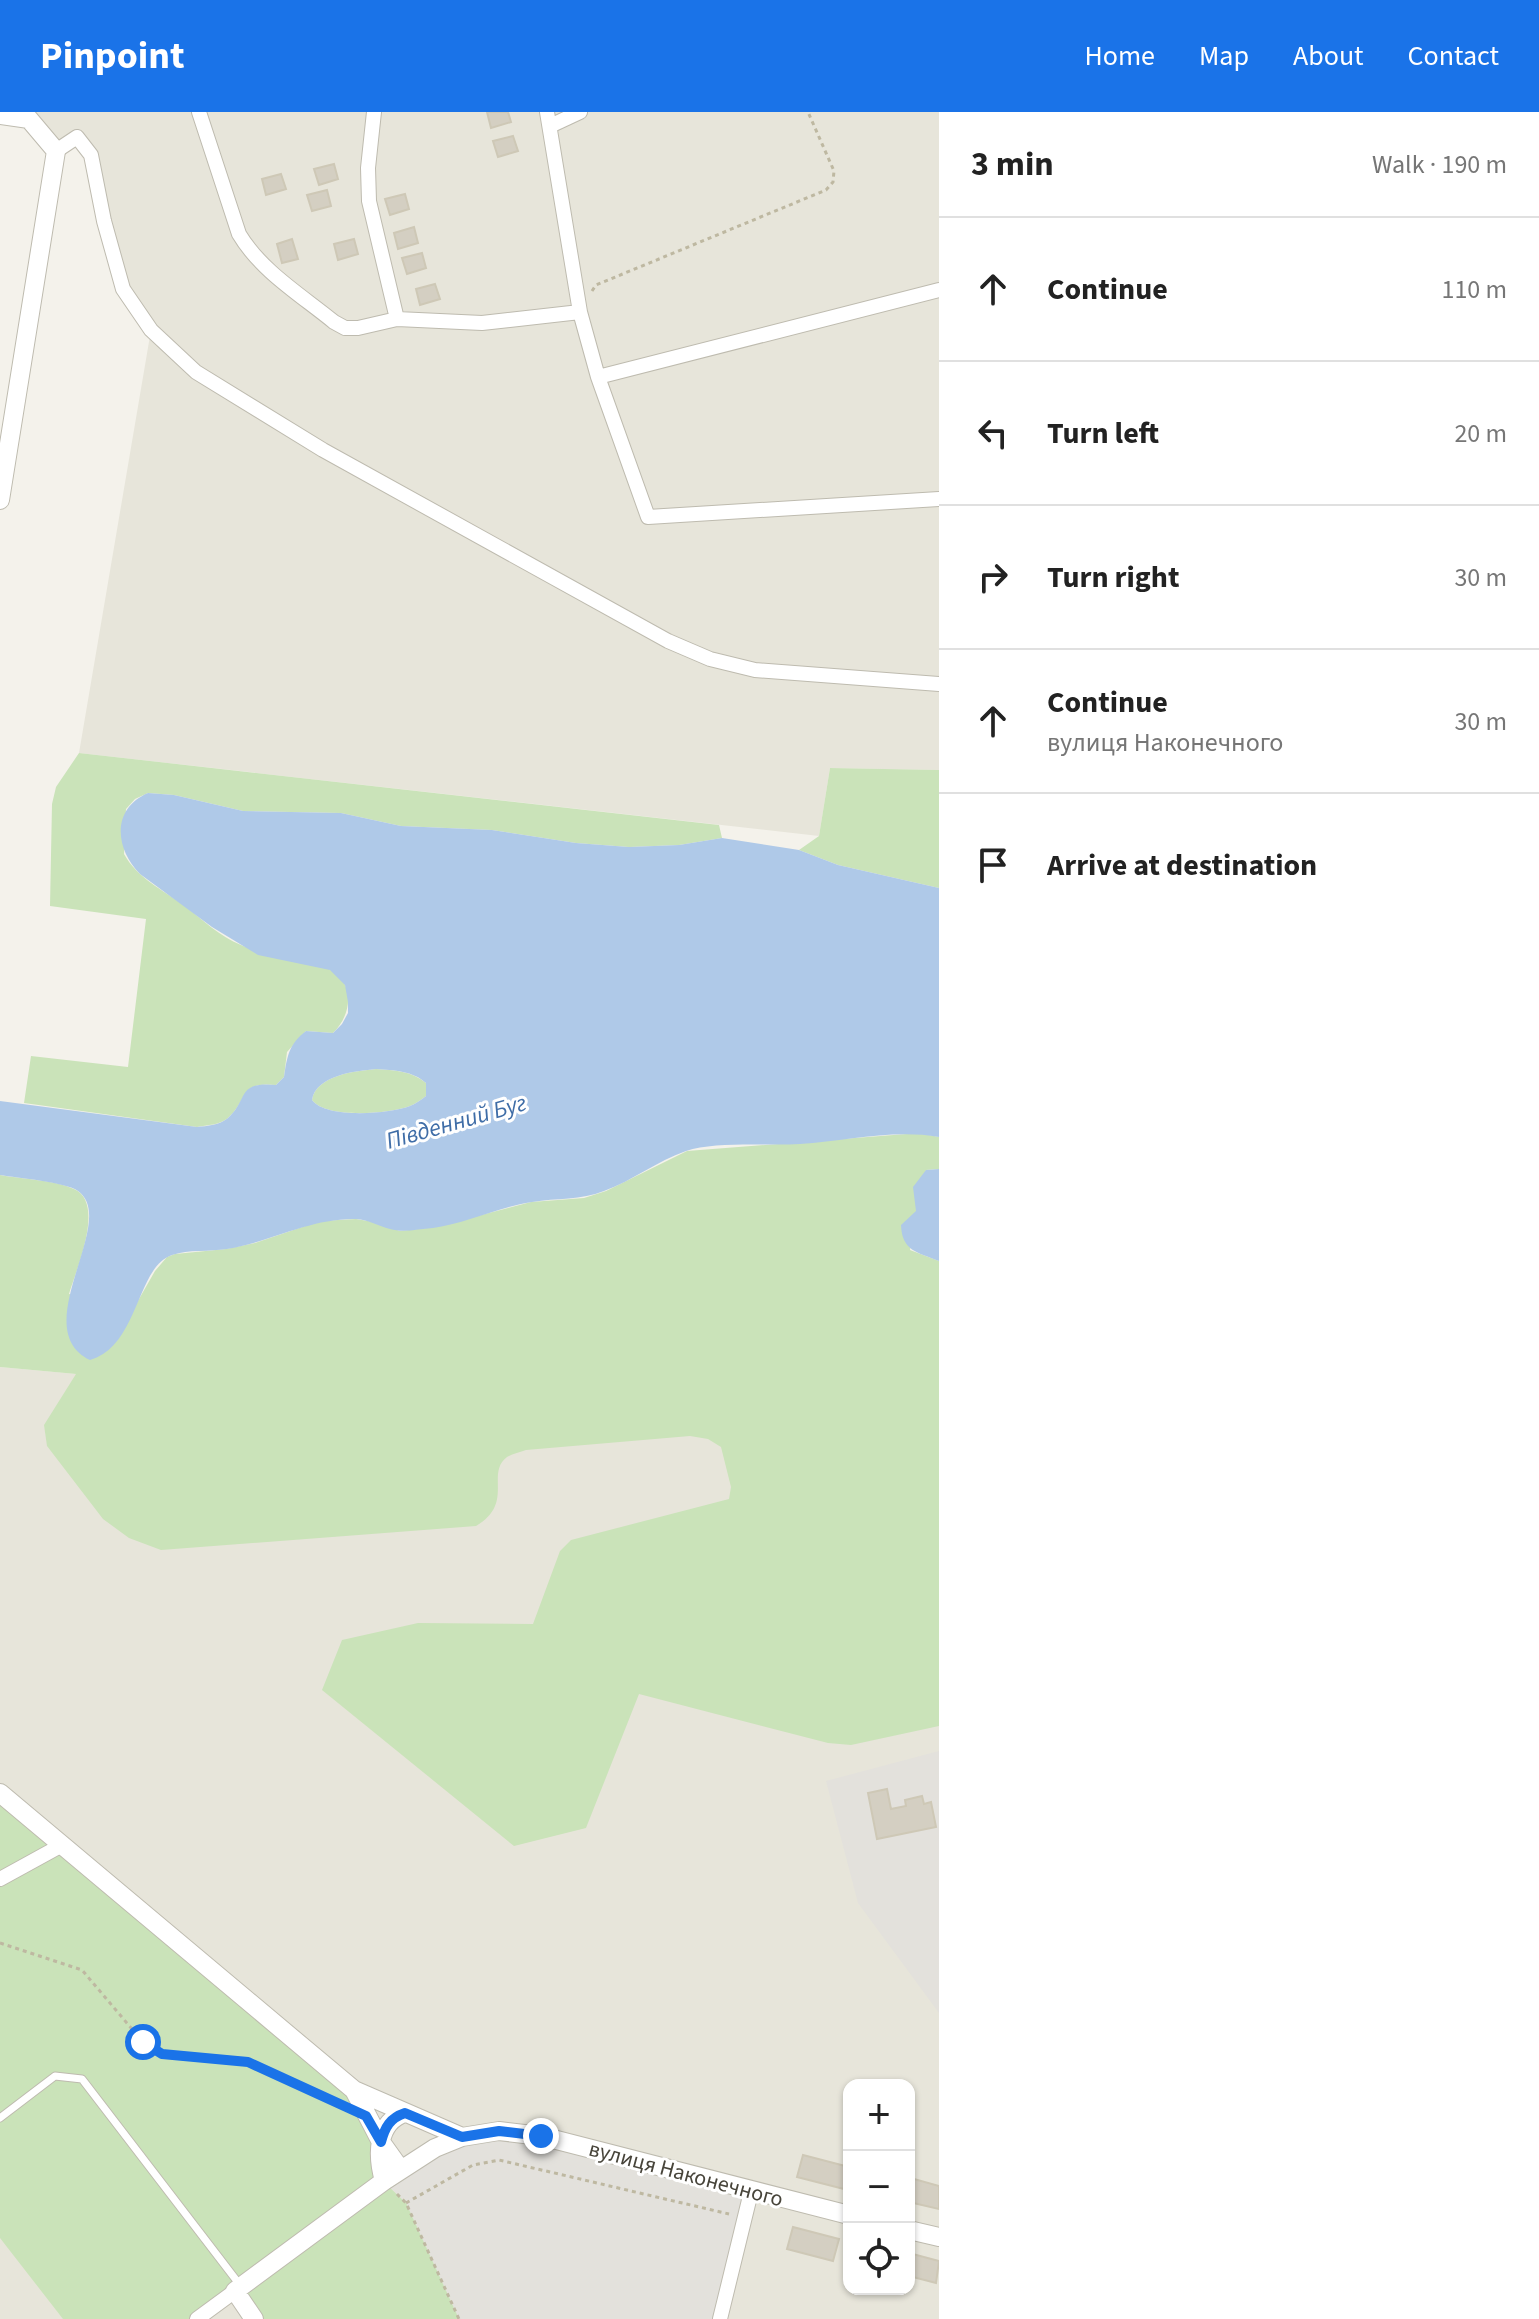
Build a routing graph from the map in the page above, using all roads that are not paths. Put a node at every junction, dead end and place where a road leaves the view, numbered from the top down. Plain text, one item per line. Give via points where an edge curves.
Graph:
1 (199, 112) edge
2 (374, 112) edge
3 (580, 112) edge
4 (0, 115) edge
5 (35, 116) edge
6 (548, 119) edge
7 (56, 151) junction
8 (939, 290) edge
9 (580, 312) junction
10 (397, 319) junction
11 (598, 377) junction
12 (939, 499) edge
13 (0, 500) edge
14 (939, 684) edge
15 (0, 1793) edge
16 (62, 1845) junction
17 (0, 1879) edge
18 (354, 2090) junction
19 (405, 2113) junction
20 (0, 2118) edge
21 (462, 2137) junction
22 (381, 2142) junction
23 (401, 2170) junction
24 (384, 2181) junction
25 (751, 2192) junction
26 (843, 2214) edge
27 (915, 2231) edge
28 (939, 2237) edge
29 (238, 2289) junction
30 (197, 2319) edge
31 (254, 2319) edge
32 (720, 2319) edge

1 - 10 street via 239,234 260,263 345,328
2 - 10 street via 369,201
3 - 6 street
4 - 5 street
5 - 7 street
6 - 9 street
7 - 13 street
7 - 14 street via 77,137 91,155 123,289 151,330 196,372 323,450 668,641 710,659 755,670
8 - 11 street
9 - 10 street via 482,323
9 - 11 street
11 - 12 street via 648,517
15 - 16 street
16 - 17 street
16 - 18 street
18 - 19 street
18 - 22 street
19 - 21 street
19 - 22 street via 394,2117
20 - 29 lane via 55,2076 82,2079
21 - 23 street, вулиця Наконечного
21 - 25 street, вулиця Наконечного via 499,2131 541,2136
22 - 23 street
22 - 24 street
23 - 24 street, вулиця Наконечного
24 - 29 street, вулиця Наконечного
25 - 26 street, вулиця Наконечного
25 - 32 street
27 - 28 street
29 - 30 street, вулиця Наконечного
29 - 31 street

